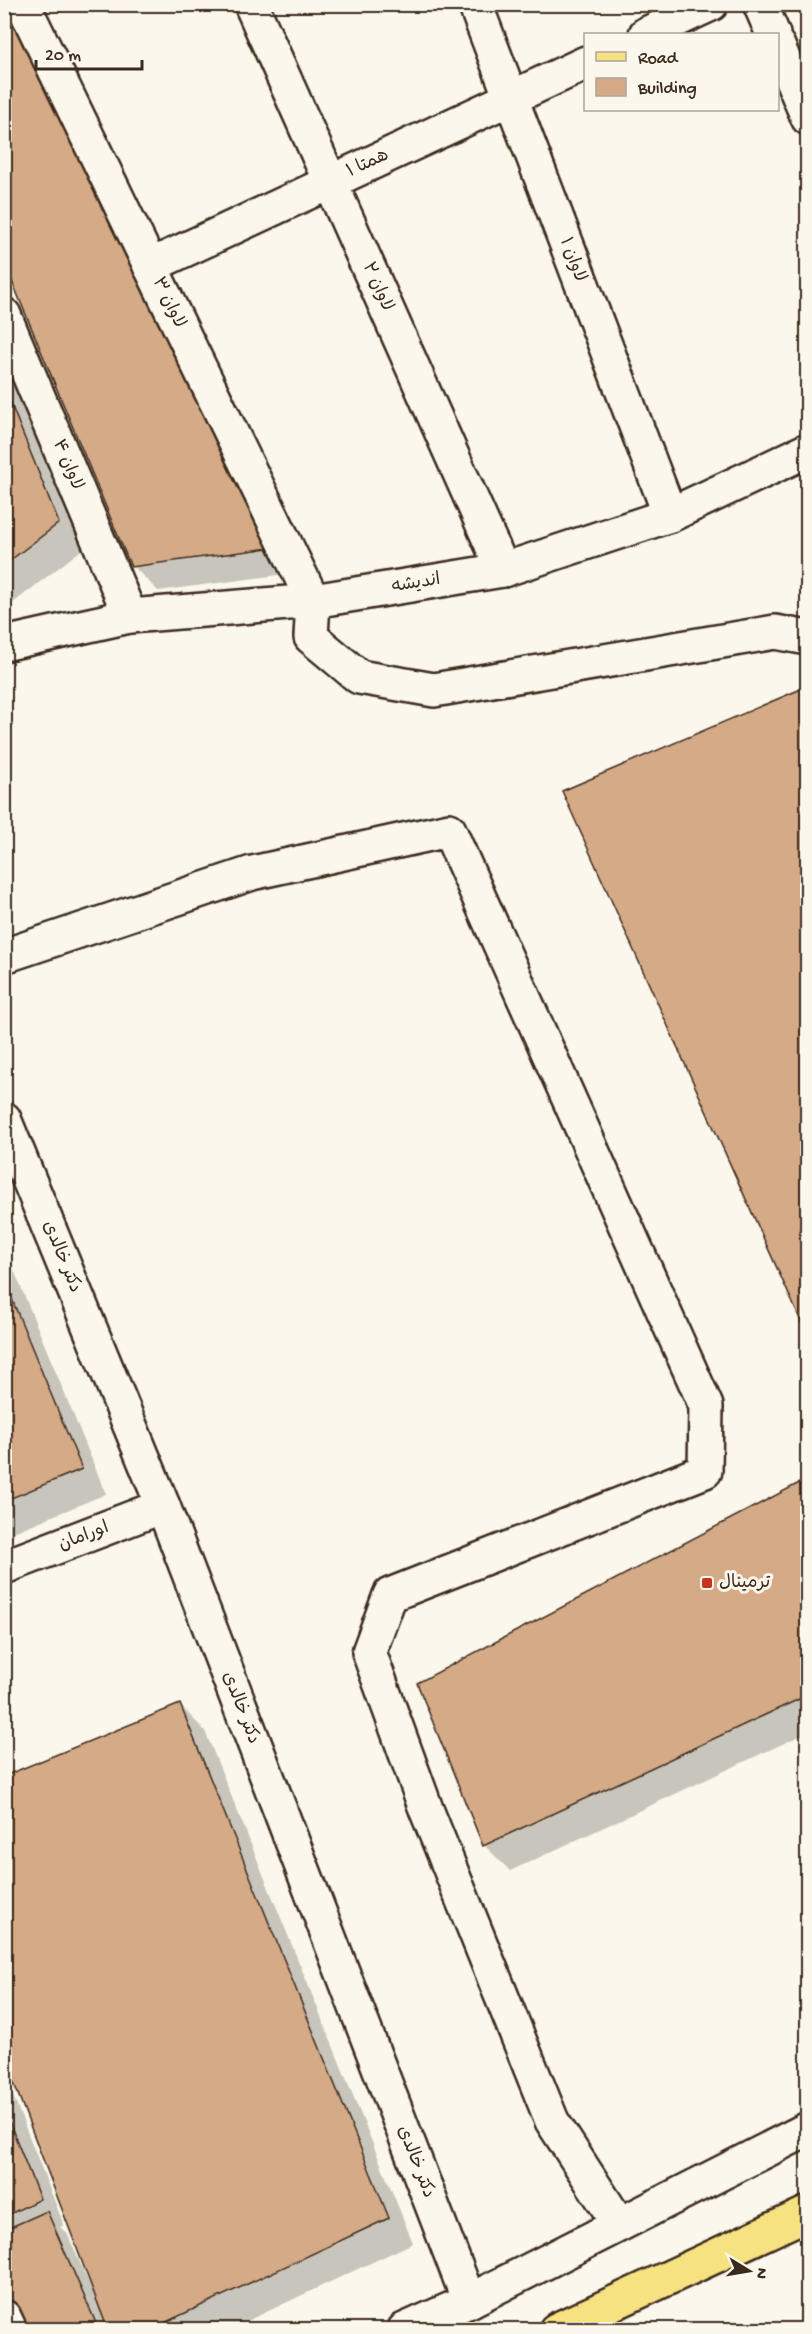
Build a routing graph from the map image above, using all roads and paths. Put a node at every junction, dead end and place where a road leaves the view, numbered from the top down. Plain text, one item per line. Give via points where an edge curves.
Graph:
1 (23, 4) edge
2 (251, 4) edge
3 (475, 4) edge
4 (711, 4) edge
5 (648, 33) edge
6 (779, 47) edge
7 (584, 63) edge
8 (510, 98) junction
9 (807, 118) edge
10 (330, 182) junction
11 (150, 266) junction
12 (4, 315) edge
13 (807, 450) edge
14 (670, 515) junction
15 (503, 570) junction
16 (313, 601) junction
17 (130, 616) junction
18 (807, 638) edge
19 (4, 644) edge
20 (4, 956) edge
21 (4, 1119) edge
22 (163, 1506) junction
23 (4, 1567) edge
24 (807, 2129) edge
25 (807, 2212) edge
26 (619, 2224) junction
27 (469, 2301) junction
28 (4, 2317) edge
29 (10, 2330) edge
30 (404, 2330) edge
31 (556, 2330) edge

1 - 11 street, لاوان ۳
2 - 10 street, لاوان ۲
3 - 8 street, لاوان ۱
4 - 5 street
6 - 9 street
7 - 8 street, همتا ۱
8 - 10 street, همتا ۱
8 - 14 street, لاوان ۱
10 - 11 street, همتا ۱
10 - 15 street, لاوان ۲
11 - 16 street, لاوان ۳
12 - 17 street, لاوان ۴
13 - 14 street, اندیشه
14 - 15 street, اندیشه
15 - 16 street, اندیشه
16 - 17 street, اندیشه
16 - 18 street via 310,637 359,677 434,690 775,632
17 - 19 street, اندیشه
20 - 26 street via 252,873 449,830 706,1406 705,1471 390,1595 369,1652 426,1809 552,2121
21 - 22 street, دکتر خالدی
22 - 23 street, اورامان
22 - 27 street, دکتر خالدی
24 - 26 street
25 - 31 main road
26 - 27 street
27 - 30 street
28 - 29 street

